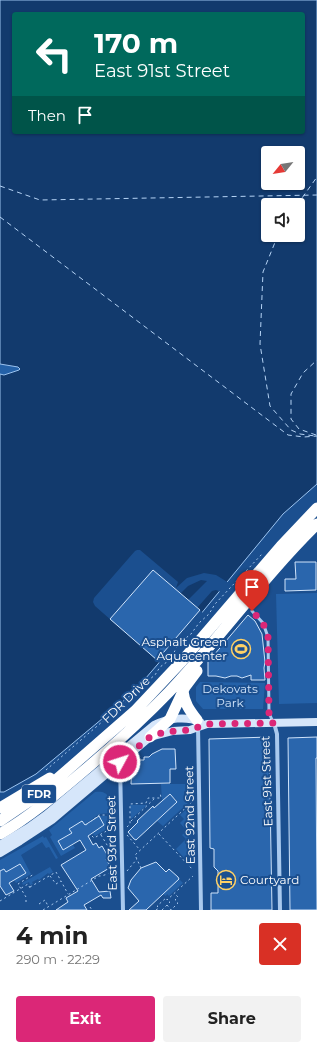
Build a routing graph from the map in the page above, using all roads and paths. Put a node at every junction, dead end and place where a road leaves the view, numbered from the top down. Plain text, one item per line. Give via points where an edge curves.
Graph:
1 (317, 508) edge
2 (317, 524) edge
3 (264, 552) dead end
4 (252, 611) dead end
5 (216, 638) junction
6 (183, 691) junction
7 (170, 719) junction
8 (317, 722) edge
9 (274, 723) junction
10 (201, 724) junction
11 (150, 737) junction
12 (120, 752) junction
13 (120, 762) junction
14 (75, 764) junction
15 (43, 772) dead end
16 (160, 792) dead end
17 (156, 798) junction
18 (192, 802) dead end
19 (0, 808) edge
20 (111, 815) dead end
21 (0, 821) edge
22 (130, 822) junction
23 (86, 825) dead end
24 (112, 828) dead end
25 (126, 829) dead end
26 (159, 833) junction
27 (0, 834) edge
28 (101, 834) junction
29 (126, 834) dead end
30 (92, 836) dead end
31 (0, 845) edge
32 (140, 850) junction
33 (0, 853) edge
34 (112, 853) dead end
35 (141, 868) dead end
36 (193, 870) dead end
37 (112, 872) dead end
38 (34, 874) dead end
39 (50, 875) junction
40 (193, 876) dead end
41 (61, 881) junction
42 (30, 887) junction
43 (21, 889) junction
44 (31, 890) dead end
45 (69, 894) junction
46 (174, 894) junction
47 (167, 900) junction
48 (0, 901) edge
49 (26, 902) dead end
50 (39, 904) dead end
51 (167, 905) junction
52 (49, 906) junction
53 (90, 907) dead end
54 (159, 908) junction
55 (43, 910) edge
56 (92, 910) edge
57 (123, 910) edge
58 (156, 910) edge
59 (161, 910) edge
60 (201, 910) edge
61 (280, 910) edge

1 - 14 highway, FDR Drive / FDR via 280,546 151,695
2 - 5 highway, FDR Drive / FDR
3 - 15 path via 214,604 209,614 191,634 178,644 171,659 160,667 138,692
4 - 9 lane, East 91st Street via 263,623 268,637 269,713
5 - 6 highway
5 - 27 highway, FDR Drive / FDR via 170,691 119,741 37,810
6 - 7 highway
6 - 10 highway via 187,707
7 - 10 main road
7 - 11 highway
7 - 12 main road via 154,725
8 - 9 main road
9 - 10 main road
9 - 61 street, East 91st Street via 277,734
10 - 11 main road via 190,730 164,732
10 - 60 street, East 92nd Street
11 - 13 main road
12 - 13 street, East 93rd Street
12 - 31 main road via 46,815
13 - 33 main road via 52,820
13 - 57 street, East 93rd Street
14 - 19 highway
14 - 21 highway, FDR Drive / FDR via 41,793
16 - 17 path via 161,798
17 - 22 path
17 - 22 path via 146,799 146,803 130,804
18 - 26 path
20 - 23 path via 99,815
22 - 25 path
24 - 28 path
26 - 32 path
26 - 36 path
28 - 30 path via 94,838
28 - 34 path
29 - 32 path
32 - 35 path via 135,855
37 - 45 path via 99,876
38 - 43 path via 18,884
39 - 41 path via 56,884
39 - 41 path via 56,872
39 - 42 path
40 - 46 path
41 - 45 path
42 - 43 path via 28,884
42 - 44 path
43 - 48 path
43 - 49 path
45 - 52 path
46 - 47 path
46 - 51 path via 178,897 175,900 178,903 171,910
47 - 51 path via 170,902
47 - 54 path via 166,898 157,906
50 - 52 path via 45,900
51 - 59 path
52 - 55 path
53 - 56 path
54 - 58 path
54 - 59 path

